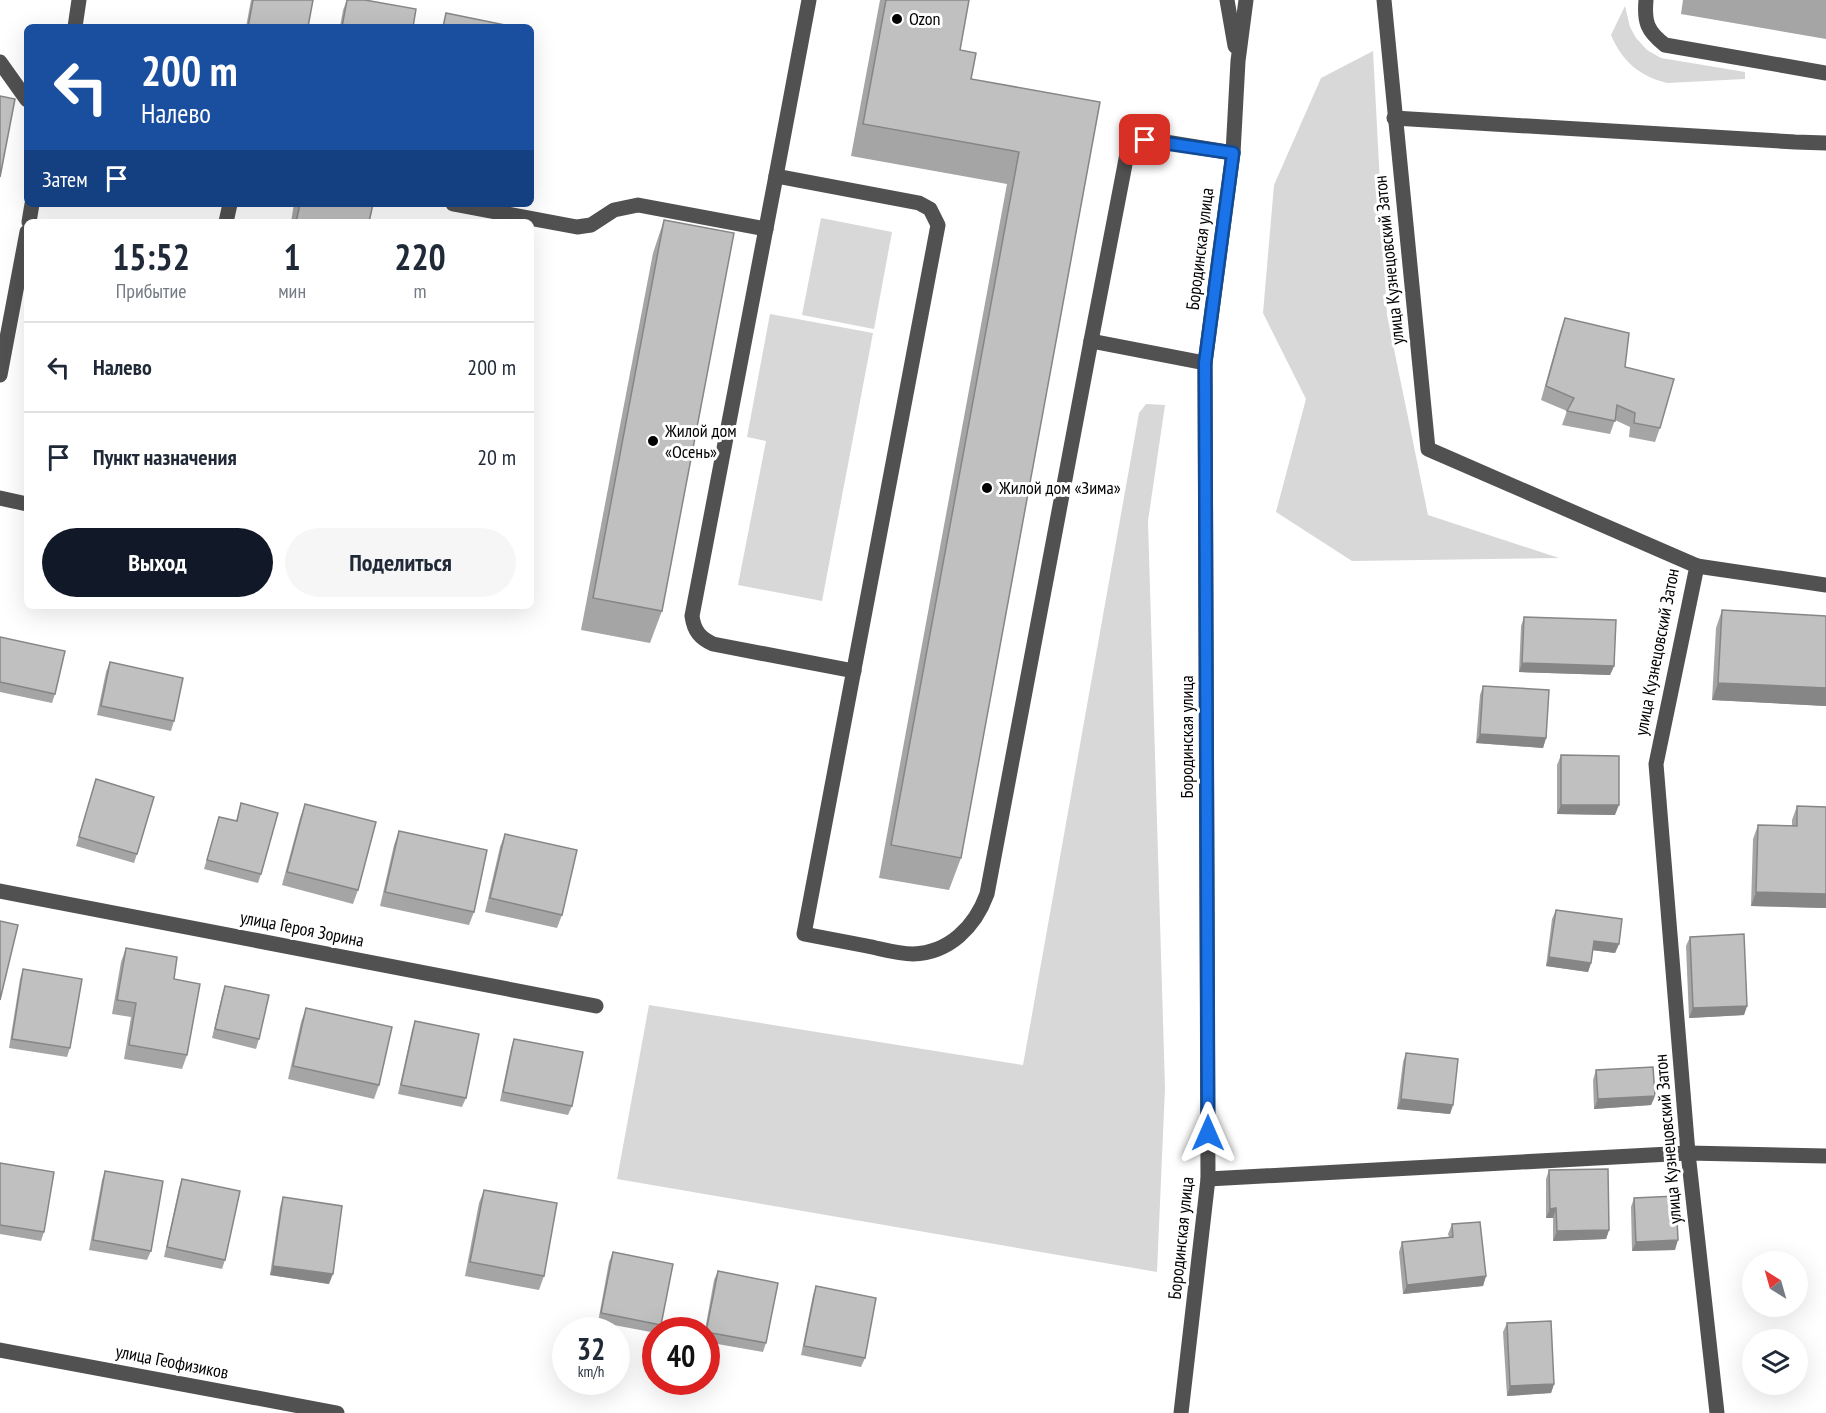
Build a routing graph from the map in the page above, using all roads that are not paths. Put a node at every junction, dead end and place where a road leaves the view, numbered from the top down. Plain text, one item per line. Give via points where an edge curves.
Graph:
1 (79, 0) edge
2 (809, 0) edge
3 (1227, 0) edge
4 (1246, 0) edge
5 (1384, 0) edge
6 (1646, 0) edge
7 (75, 24) edge
8 (1238, 61) junction
9 (0, 62) edge
10 (1826, 73) edge
11 (24, 96) edge
12 (1394, 118) junction
13 (1826, 142) edge
14 (1233, 153) junction
15 (776, 176) junction
16 (469, 207) edge
17 (534, 219) edge
18 (534, 219) edge
19 (766, 229) junction
20 (24, 248) edge
21 (1091, 342) junction
22 (1205, 363) junction
23 (0, 375) edge
24 (0, 498) edge
25 (24, 503) edge
26 (1697, 566) junction
27 (1826, 585) edge
28 (854, 671) junction
29 (0, 891) edge
30 (597, 1006) dead end
31 (1688, 1154) junction
32 (1826, 1156) edge
33 (1208, 1179) junction
34 (0, 1350) edge
35 (337, 1413) edge
36 (1180, 1413) edge
37 (1717, 1413) edge

1 - 7 street
2 - 15 street
3 - 8 street, Бородинская улица
4 - 8 street, Бородинская улица
5 - 12 street, улица Кузнецовский Затон
6 - 10 street via 1644,16 1648,27 1665,45
8 - 14 street, Бородинская улица
9 - 11 street
12 - 13 street
12 - 26 street, улица Кузнецовский Затон via 1428,449
14 - 21 street via 1153,140 1140,141 1130,149
14 - 22 street, Бородинская улица
15 - 19 street
15 - 28 street via 920,202 930,209 938,225
16 - 18 street
17 - 19 street via 577,227 591,225 614,210 638,205
19 - 28 street via 693,626 713,644
20 - 23 street
21 - 22 street
21 - 28 street via 987,894 967,930 934,950 911,954 804,934
22 - 33 street, Бородинская улица
24 - 25 street
26 - 27 street
26 - 31 street, улица Кузнецовский Затон via 1656,764
29 - 30 street, улица Героя Зорина
31 - 32 street
31 - 33 street
31 - 37 street, улица Кузнецовский Затон
33 - 36 street, Бородинская улица
34 - 35 street, улица Геофизиков

